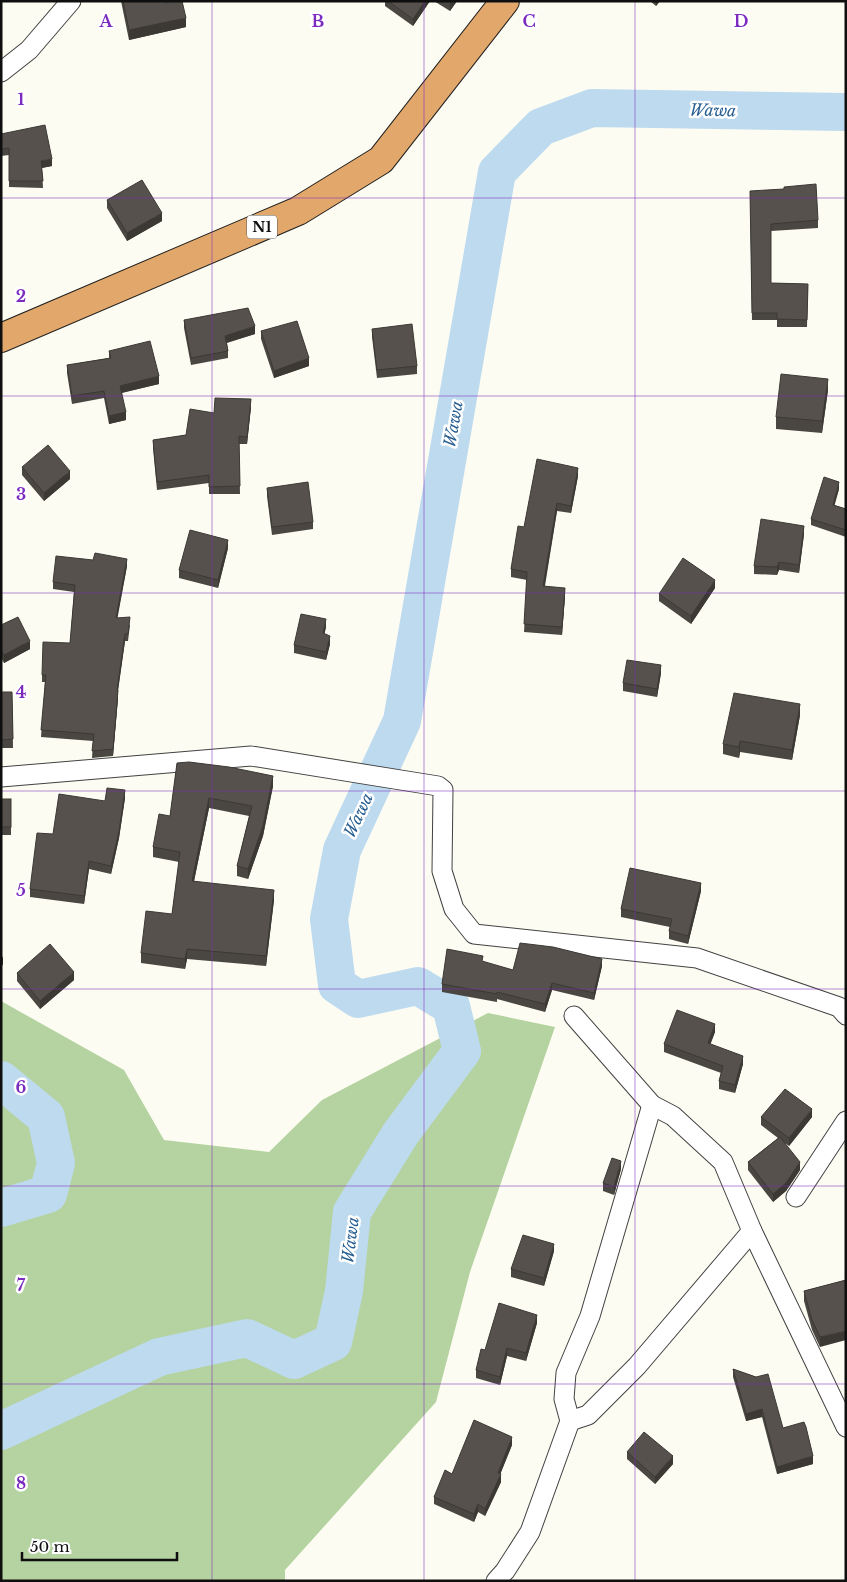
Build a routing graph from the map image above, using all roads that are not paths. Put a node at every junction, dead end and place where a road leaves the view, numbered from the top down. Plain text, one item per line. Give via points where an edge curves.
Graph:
1 (71, 1) edge
2 (498, 10) edge
3 (1, 72) edge
4 (1, 338) edge
5 (1, 777) edge
6 (574, 1016) dead end
7 (846, 1016) edge
8 (652, 1105) junction
9 (846, 1121) edge
10 (796, 1197) dead end
11 (752, 1231) junction
12 (570, 1421) junction
13 (846, 1427) edge
14 (496, 1581) edge

1 - 3 street via 29,50
2 - 4 highway, N1 via 381,160 298,211
5 - 7 street via 251,756 438,786 443,790 442,871 454,909 474,934 697,958 838,1007
6 - 8 street
8 - 11 street via 674,1116 722,1162
8 - 12 street via 590,1316 566,1373 564,1400
9 - 10 street
11 - 12 street via 637,1366 588,1415
11 - 13 street
12 - 14 street via 530,1532

